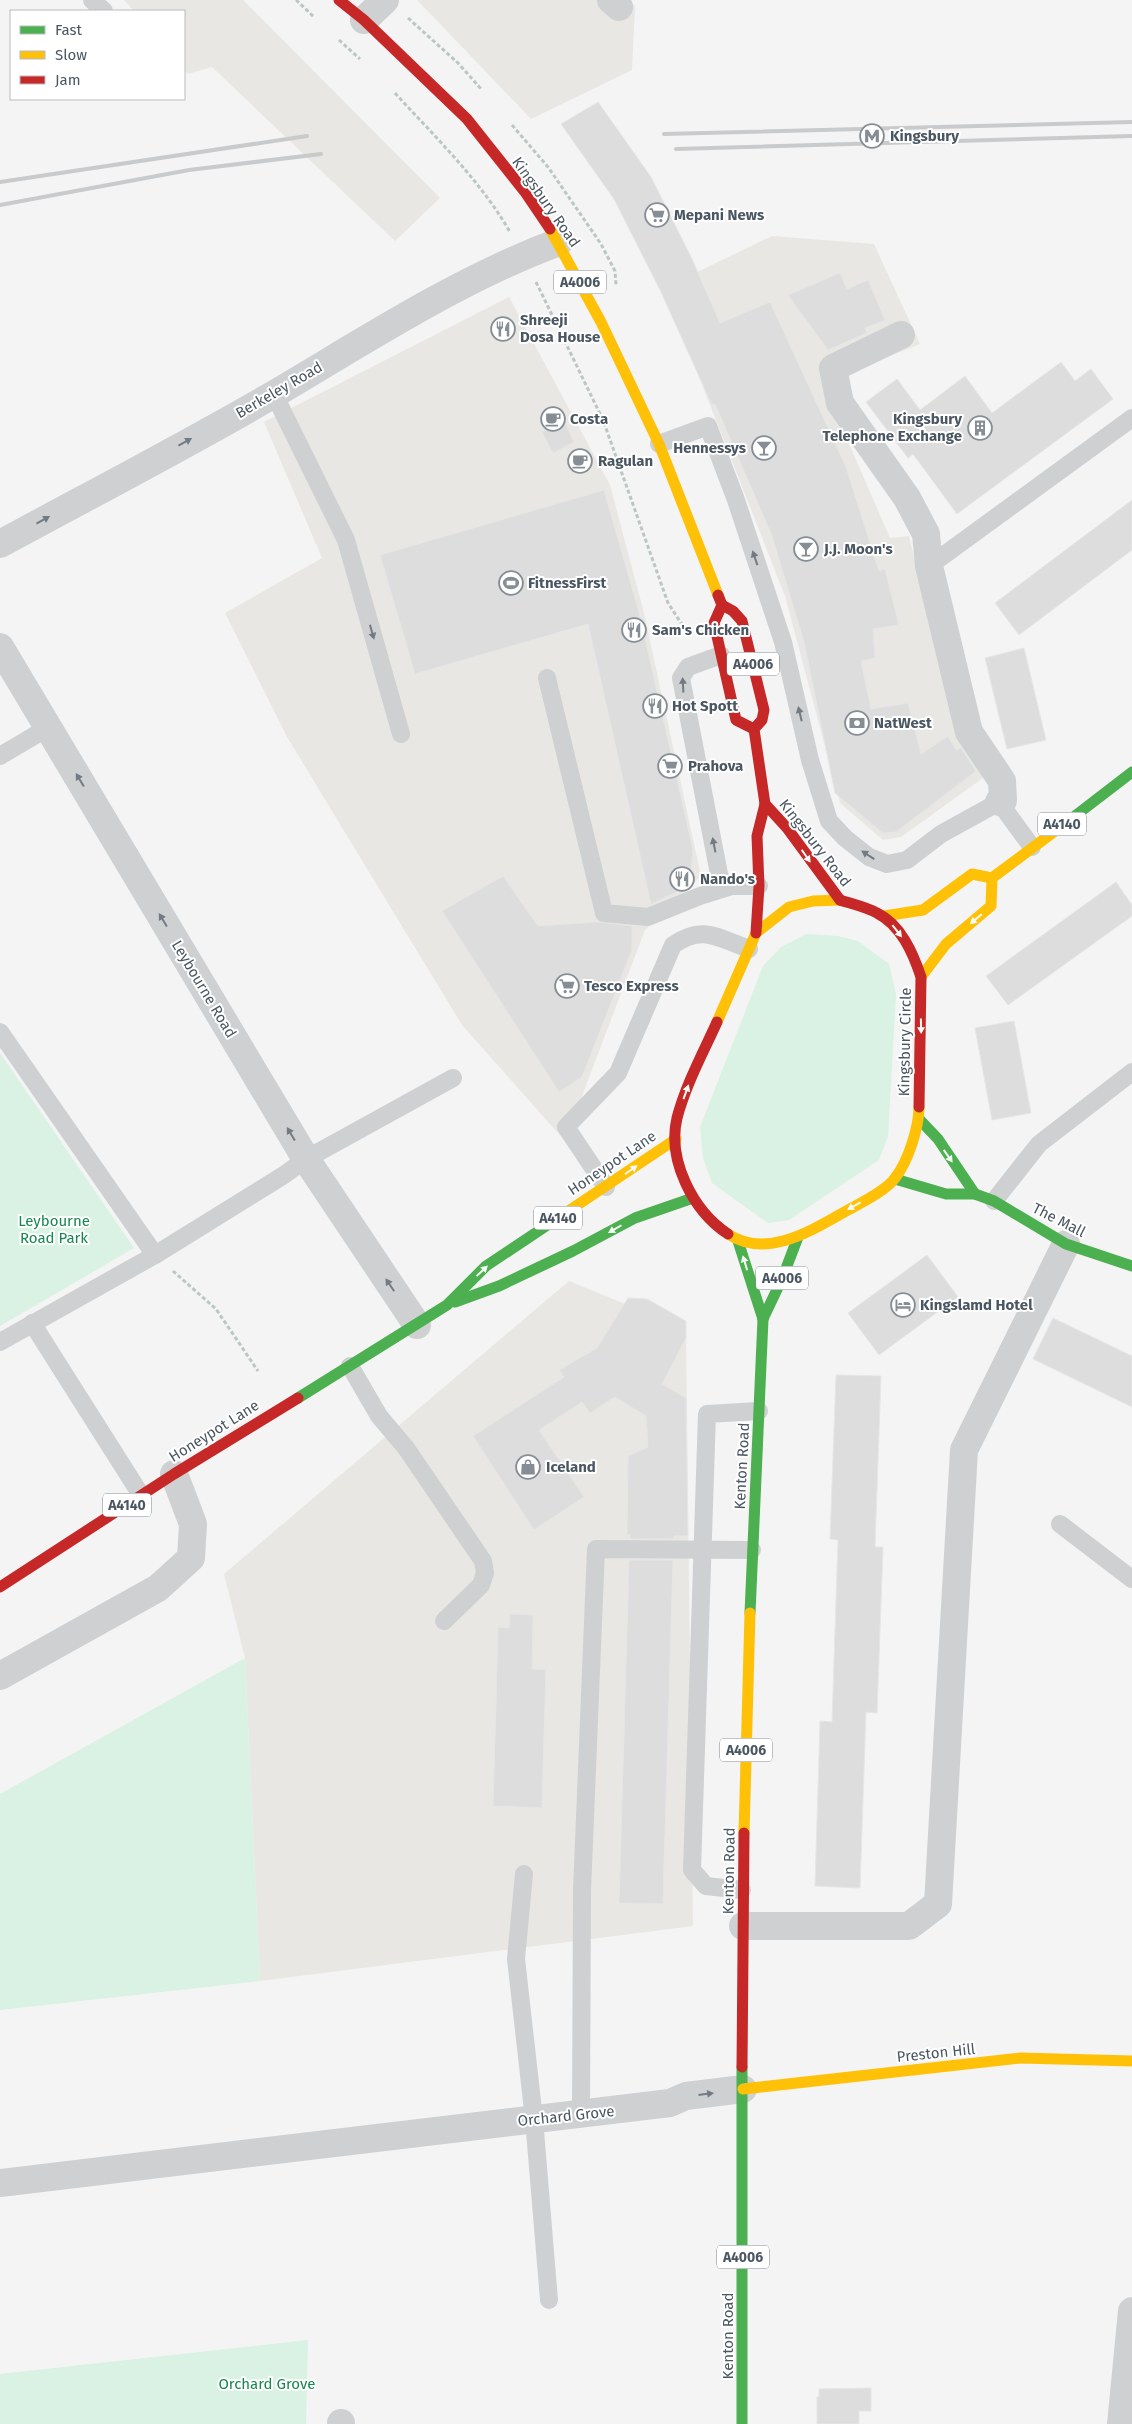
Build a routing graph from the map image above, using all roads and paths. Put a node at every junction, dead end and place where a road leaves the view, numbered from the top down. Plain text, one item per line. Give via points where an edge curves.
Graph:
1 (92, 0) edge
2 (296, 0) edge
3 (339, 0) edge
4 (385, 0) edge
5 (103, 10) edge
6 (408, 18) dead end
7 (318, 20) dead end
8 (364, 20) junction
9 (333, 34) dead end
10 (362, 61) dead end
11 (391, 88) dead end
12 (488, 98) dead end
13 (514, 239) dead end
14 (559, 242) junction
15 (535, 281) dead end
16 (901, 335) dead end
17 (274, 394) junction
18 (1132, 418) edge
19 (659, 444) junction
20 (0, 544) edge
21 (929, 566) junction
22 (722, 605) junction
23 (686, 632) dead end
24 (0, 647) edge
25 (721, 655) junction
26 (547, 678) dead end
27 (49, 727) junction
28 (754, 729) junction
29 (401, 734) dead end
30 (0, 756) edge
31 (1132, 772) edge
32 (999, 802) junction
33 (765, 804) junction
34 (1032, 847) junction
35 (992, 878) junction
36 (732, 886) junction
37 (759, 886) junction
38 (840, 900) junction
39 (884, 916) junction
40 (752, 941) junction
41 (921, 977) junction
42 (0, 1032) edge
43 (1132, 1072) edge
44 (453, 1078) dead end
45 (919, 1119) junction
46 (676, 1139) junction
47 (306, 1159) junction
48 (895, 1179) junction
49 (606, 1187) junction
50 (974, 1194) junction
51 (693, 1198) junction
52 (994, 1202) junction
53 (798, 1236) junction
54 (738, 1241) junction
55 (1066, 1244) junction
56 (154, 1255) junction
57 (1132, 1266) edge
58 (447, 1305) junction
59 (762, 1318) junction
60 (32, 1324) junction
61 (417, 1325) junction
62 (0, 1342) edge
63 (350, 1366) junction
64 (258, 1371) dead end
65 (759, 1411) junction
66 (174, 1474) junction
67 (141, 1495) junction
68 (1060, 1524) dead end
69 (703, 1550) junction
70 (752, 1550) junction
71 (1132, 1579) edge
72 (0, 1587) edge
73 (444, 1621) dead end
74 (0, 1676) edge
75 (524, 1874) dead end
76 (742, 1890) junction
77 (743, 1926) junction
78 (1132, 2060) edge
79 (743, 2089) junction
80 (581, 2113) junction
81 (534, 2119) junction
82 (0, 2183) edge
83 (549, 2300) dead end
84 (1132, 2312) edge
85 (742, 2424) edge
86 (1121, 2424) edge

1 - 5 lane
2 - 7 path
3 - 8 main road, Kingsbury Road / A4006
4 - 8 street
6 - 12 path via 458,63
8 - 14 main road, Kingsbury Road / A4006 via 467,119 525,192
9 - 10 path
11 - 13 path via 471,177
14 - 17 street, Berkeley Road via 521,256 396,322
14 - 19 main road, Kingsbury Road / A4006
15 - 23 path via 603,420 668,604
16 - 21 street via 833,368 840,403 908,498 926,534
20 -> 17 street, Berkeley Road
17 -> 29 lane via 346,540
18 - 21 lane
19 - 22 main road, Kingsbury Road / A4006
32 -> 19 lane via 941,834 907,860 887,864 869,857 846,838 829,820 810,760 783,642 708,426
21 - 32 street via 969,732 1002,781 1003,800
22 - 25 main road, A4006 via 714,623
22 - 28 main road, A4006 via 734,611 742,621 764,716
24 - 27 street, Leybourne Road
25 - 28 main road, A4006 via 736,720
36 -> 25 lane via 720,879 681,678 688,667
26 - 36 lane via 604,913 648,917
27 - 30 lane
47 -> 27 street, Leybourne Road
28 - 33 main road, Kingsbury Road
31 - 34 main road, A4140
32 - 34 lane
33 - 37 main road, Kingsbury Road via 758,836
33 -> 38 main road, Kingsbury Road via 787,828
34 - 35 main road, A4140
35 - 39 main road via 972,874 923,910
35 -> 41 main road via 991,906 946,944
36 - 37 lane
37 - 40 main road, Kingsbury Road
38 - 39 main road, Kingsbury Circle
38 - 40 main road, Kingsbury Circle via 813,901 789,907
39 -> 41 main road, Kingsbury Circle via 914,955
46 -> 40 main road, Kingsbury Circle via 677,1119 687,1089
40 - 49 lane via 702,932 685,936 673,945 618,1073 566,1127
41 -> 45 main road, Kingsbury Circle
42 - 56 lane
43 - 52 lane via 1039,1144
44 - 47 lane
45 - 48 main road, Kingsbury Circle via 914,1139
45 -> 50 main road via 938,1139
49 -> 46 main road, Honeypot Lane / A4140
46 - 51 main road, Kingsbury Circle via 680,1170
47 - 56 lane
61 -> 47 street, Leybourne Road
48 - 50 main road, The Mall via 946,1194
48 -> 53 main road, Kingsbury Circle via 866,1200
58 -> 49 main road, Honeypot Lane / A4140 via 486,1266
50 - 52 main road, The Mall
51 - 54 main road, Kingsbury Circle via 717,1227
51 -> 58 main road, Honeypot Lane / A4140 via 635,1218 499,1286
52 - 55 main road, The Mall
53 - 54 main road, Kingsbury Circle via 778,1242
53 - 59 main road, Kenton Road / A4006 via 782,1279
59 -> 54 main road, Kenton Road / A4006
55 - 57 main road, The Mall
55 - 77 street via 964,1450 938,1904 909,1926
56 - 60 lane
56 - 64 path via 216,1309
58 - 61 main road, Honeypot Lane / A4140
59 - 65 main road, Kenton Road / A4006
60 - 62 lane
60 - 67 lane
61 - 63 main road, Honeypot Lane / A4140
63 - 66 main road, Honeypot Lane / A4140
63 - 73 lane via 379,1416 406,1448 483,1561 485,1574 481,1585
65 - 69 lane via 707,1414
65 - 70 main road, Kenton Road / A4006
66 - 67 main road, Honeypot Lane / A4140
66 - 74 street via 193,1524 191,1558 158,1588
67 - 72 main road, Honeypot Lane / A4140
68 - 71 lane
69 - 70 lane
69 - 76 lane via 692,1870 706,1886
69 - 80 lane via 596,1549 582,1891
70 - 76 main road, Kenton Road / A4006
75 - 81 lane via 516,1959
76 - 77 main road, Kenton Road / A4006
77 - 79 main road, Kenton Road / A4006
78 - 79 main road, Preston Hill via 1021,2058
80 -> 79 street, Orchard Grove via 670,2104 686,2096
79 - 85 main road, Kenton Road / A4006
80 - 81 street, Orchard Grove
81 - 82 street, Orchard Grove
81 - 83 lane
84 - 86 street

